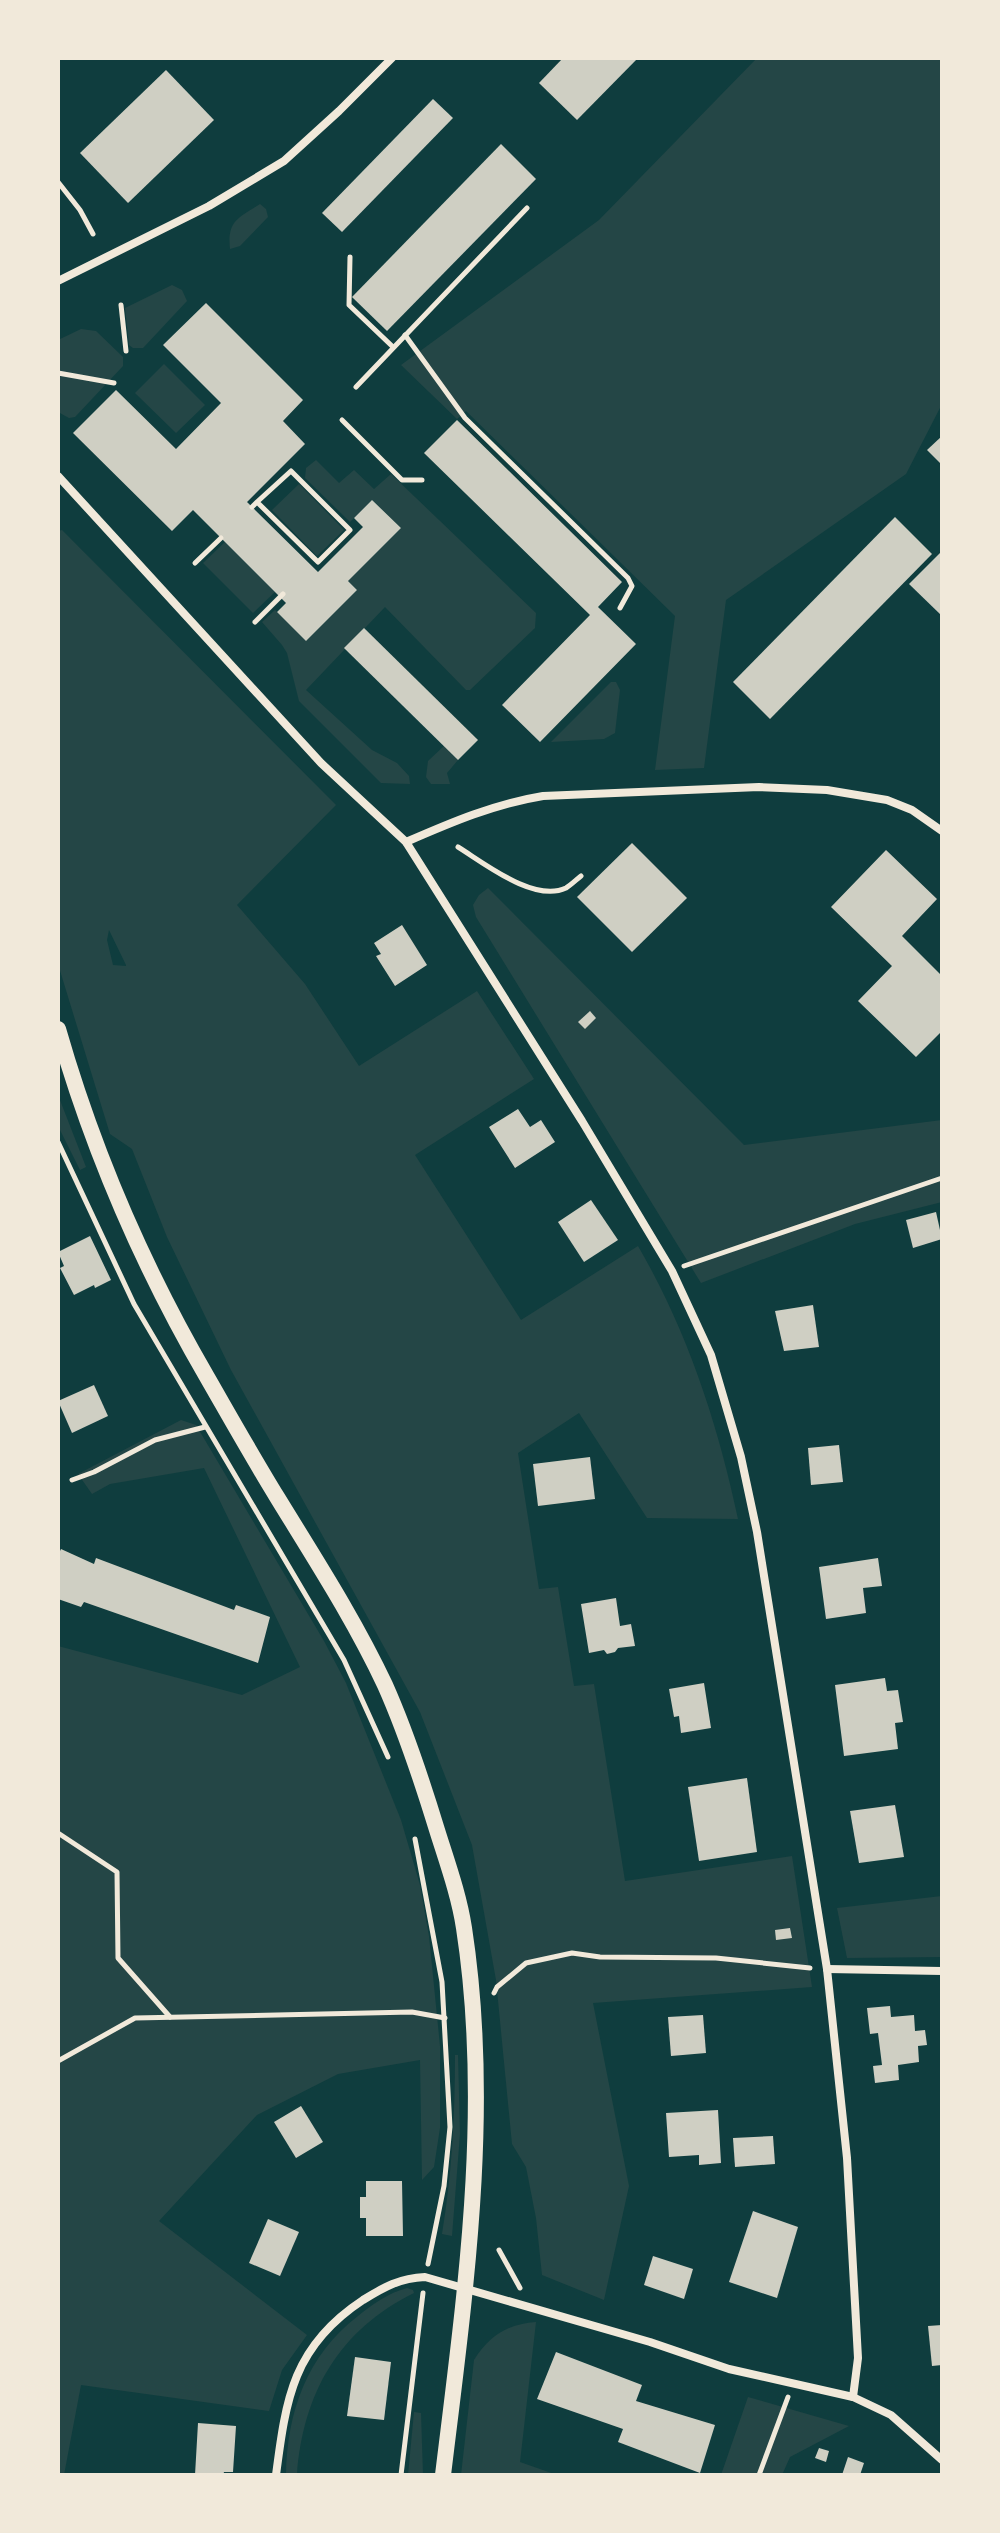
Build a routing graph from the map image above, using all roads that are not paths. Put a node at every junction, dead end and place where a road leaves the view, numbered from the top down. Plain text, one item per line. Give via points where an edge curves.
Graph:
1 (392, 58) edge
2 (58, 281) edge
3 (58, 476) edge
4 (942, 831) edge
5 (406, 842) junction
6 (58, 1029) edge
7 (827, 1969) junction
8 (942, 1971) edge
9 (466, 2288) junction
10 (853, 2397) junction
11 (942, 2460) edge
12 (276, 2475) edge
13 (443, 2475) edge

1 - 2 street via 284,161 209,206
3 - 5 street via 321,763
4 - 5 street via 912,810 870,795 759,787 515,800
5 - 7 street via 672,1271 711,1355 757,1532
6 - 9 main road via 120,1206 159,1287 198,1362 342,1601 396,1710 422,1781 463,1924 473,2028 477,2117
7 - 8 street
7 - 10 street via 847,2158 858,2358
9 - 10 street via 729,2369
9 - 12 street via 425,2277 404,2278 372,2294 332,2325 297,2372
9 - 13 main road
10 - 11 street via 891,2415

